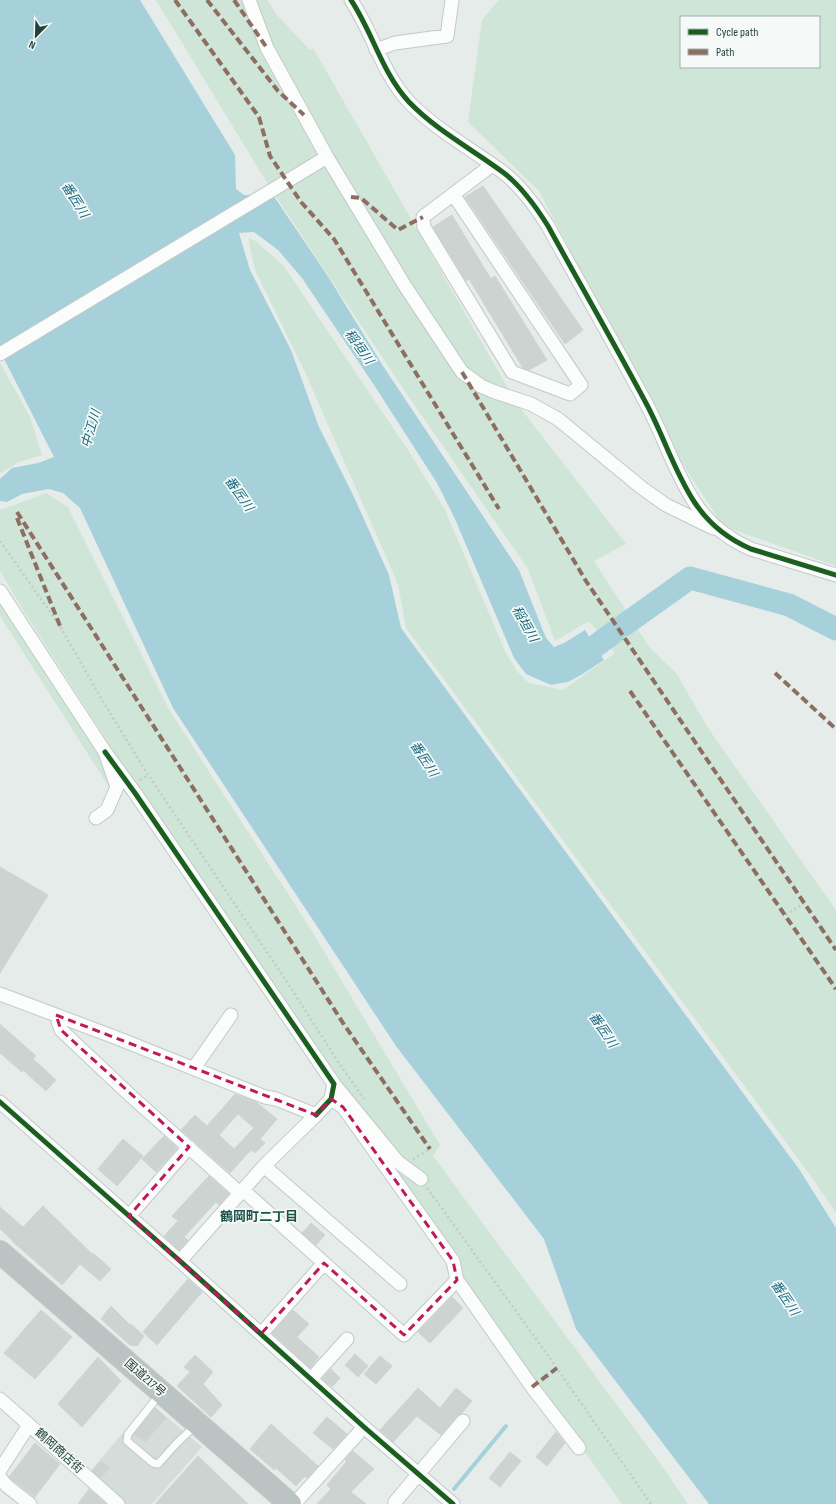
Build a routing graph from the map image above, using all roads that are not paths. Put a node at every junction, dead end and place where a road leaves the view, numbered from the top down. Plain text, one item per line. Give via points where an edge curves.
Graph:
1 (248, 0) edge
2 (351, 0) edge
3 (452, 0) edge
4 (376, 50) junction
5 (324, 159) junction
6 (492, 165) junction
7 (453, 194) junction
8 (0, 354) edge
9 (722, 532) junction
10 (836, 575) edge
11 (0, 591) edge
12 (105, 752) junction
13 (96, 818) dead end
14 (0, 994) edge
15 (56, 1015) junction
16 (231, 1015) dead end
17 (194, 1068) junction
18 (334, 1084) junction
19 (332, 1099) junction
20 (0, 1102) edge
21 (316, 1115) junction
22 (189, 1147) junction
23 (264, 1166) junction
24 (421, 1179) road end
25 (242, 1191) junction
26 (129, 1216) junction
27 (0, 1252) edge
28 (180, 1261) junction
29 (324, 1263) junction
30 (457, 1280) junction
31 (400, 1284) dead end
32 (261, 1334) junction
33 (347, 1340) dead end
34 (311, 1379) junction
35 (162, 1392) junction
36 (0, 1399) edge
37 (464, 1421) dead end
38 (197, 1424) junction
39 (29, 1425) junction
40 (364, 1427) junction
41 (579, 1448) dead end
42 (0, 1470) edge
43 (419, 1474) junction
44 (0, 1478) edge
45 (395, 1502) dead end
46 (30, 1504) edge
47 (118, 1504) edge
48 (290, 1504) edge
49 (294, 1504) edge
50 (453, 1504) edge

1 - 5 street via 267,48
2 - 4 street via 365,22
3 - 4 street via 448,36 395,43
4 - 6 street via 408,101 422,115
5 - 8 street
5 - 9 street via 462,372 481,386 531,404 558,419 666,505
6 - 7 street
6 - 9 street via 516,185 548,226 647,406 684,485 696,504
7 - 7 street via 423,216 424,227 512,372 570,394 581,385
9 - 10 street via 751,549
11 - 12 street
12 - 13 street via 117,786 107,810
12 - 18 street
14 - 15 street
15 - 17 street
15 - 22 street via 60,1030
16 - 17 street
17 - 21 street
18 - 19 street
18 - 24 street via 398,1162
19 - 21 street
19 - 30 street via 343,1107 453,1261
20 - 26 street
21 - 23 street
22 - 25 street
22 - 26 street
23 - 25 street
23 - 31 street
25 - 28 street
25 - 29 street
26 - 28 street
27 - 35 highway, 国道217号
28 - 32 street
29 - 30 street via 404,1336
29 - 32 street
30 - 41 street via 532,1387
32 - 34 street
33 - 34 street
34 - 40 street
35 - 38 highway, 国道217号
35 - 38 lane via 128,1434 127,1441 153,1463 158,1464
36 - 39 street, 鶴岡商店街
37 - 43 street
38 - 48 highway, 国道217号
39 - 42 street
39 - 47 street, 鶴岡商店街
40 - 43 street
40 - 49 street
43 - 45 street
43 - 50 street
44 - 46 street

